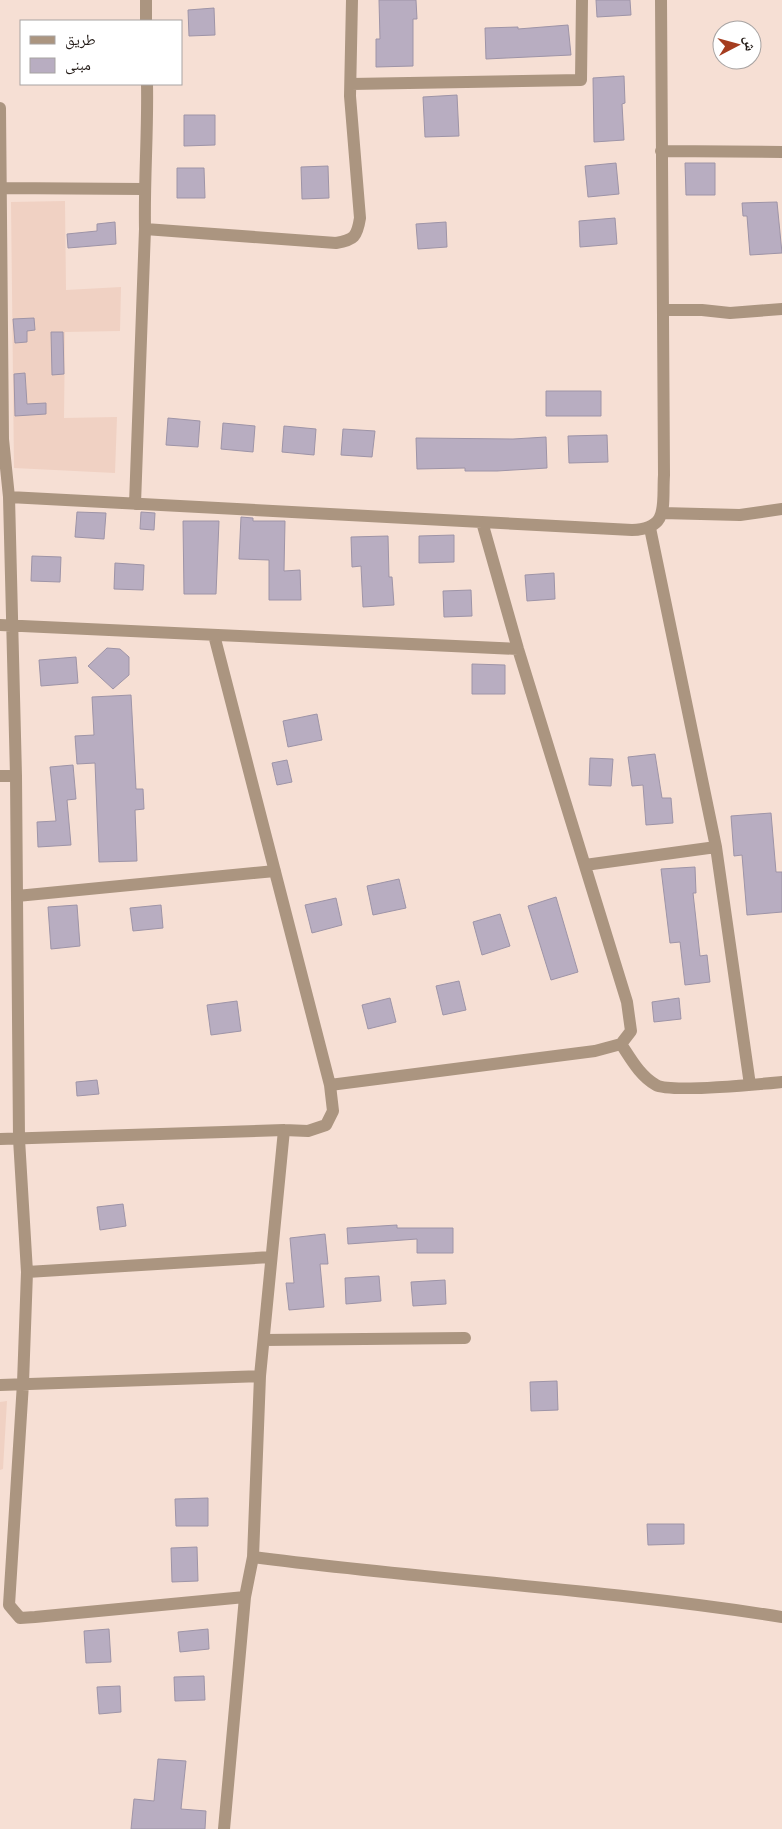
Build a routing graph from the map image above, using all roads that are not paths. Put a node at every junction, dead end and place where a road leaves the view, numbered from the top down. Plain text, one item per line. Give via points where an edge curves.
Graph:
1 (146, 0) edge
2 (352, 0) edge
3 (582, 0) edge
4 (661, 0) edge
5 (146, 20) edge
6 (350, 84) junction
7 (147, 85) edge
8 (0, 108) edge
9 (661, 151) junction
10 (782, 152) edge
11 (1, 188) edge
12 (144, 189) junction
13 (145, 229) junction
14 (782, 309) edge
15 (663, 310) junction
16 (2, 439) edge
17 (9, 497) junction
18 (135, 504) junction
19 (782, 510) edge
20 (662, 513) junction
21 (482, 522) junction
22 (650, 528) junction
23 (6, 626) edge
24 (214, 635) junction
25 (518, 648) junction
26 (0, 776) edge
27 (16, 776) junction
28 (716, 847) junction
29 (585, 864) junction
30 (275, 872) junction
31 (17, 896) junction
32 (621, 1044) junction
33 (782, 1082) edge
34 (330, 1085) junction
35 (750, 1085) junction
36 (284, 1130) junction
37 (0, 1139) edge
38 (19, 1139) junction
39 (271, 1256) junction
40 (27, 1272) junction
41 (465, 1338) dead end
42 (264, 1340) junction
43 (260, 1376) junction
44 (23, 1383) junction
45 (0, 1385) edge
46 (252, 1557) junction
47 (245, 1597) junction
48 (782, 1618) edge
49 (224, 1829) edge

1 - 5 street
2 - 6 street
3 - 6 street via 581,80
4 - 9 street
6 - 13 street via 360,218 358,232 349,241 336,244
7 - 12 street
8 - 11 street
9 - 10 street
9 - 15 street
11 - 12 street
11 - 16 street
12 - 13 street
13 - 18 street
14 - 15 street via 730,313
15 - 20 street
16 - 17 street
17 - 18 street
17 - 23 street
18 - 21 street
19 - 20 street via 740,515
20 - 22 street via 656,525
21 - 22 street via 632,530
21 - 25 street
22 - 28 street
23 - 24 street
23 - 27 street
24 - 25 street
24 - 30 street
25 - 29 street
26 - 27 street
27 - 31 street
28 - 29 street
28 - 35 street
29 - 32 street via 627,1002 631,1031
30 - 31 street
30 - 34 street
31 - 38 street
32 - 34 street via 595,1051
32 - 35 street via 640,1073 657,1086 708,1088
33 - 35 street
34 - 36 street via 333,1111 326,1125 308,1131
36 - 38 street
36 - 39 street
37 - 38 street
38 - 40 street
39 - 40 street
39 - 42 street
40 - 44 street
41 - 42 street
42 - 43 street
43 - 44 street
43 - 46 street
44 - 45 street
44 - 47 street via 9,1605 20,1618
46 - 47 street
46 - 48 street via 650,1598
47 - 49 street

